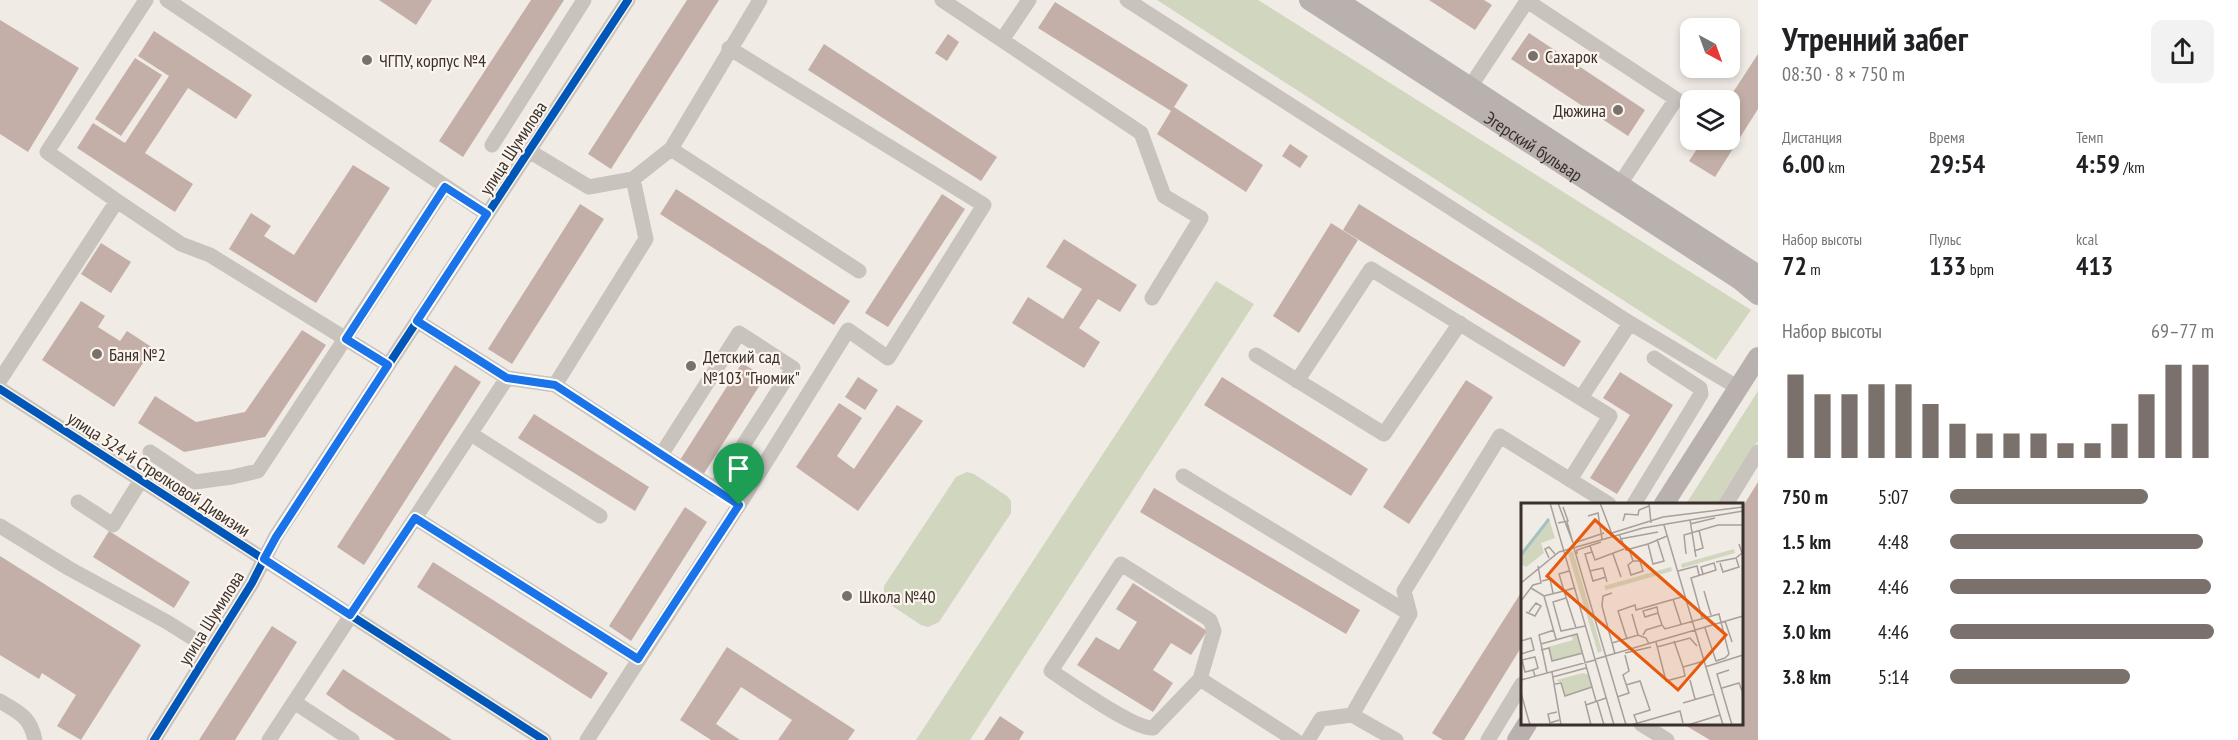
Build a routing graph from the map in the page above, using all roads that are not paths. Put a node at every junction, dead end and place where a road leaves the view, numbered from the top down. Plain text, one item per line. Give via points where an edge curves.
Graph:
1 (146, 0) edge
2 (167, 0) edge
3 (584, 0) edge
4 (628, 0) edge
5 (760, 0) edge
6 (942, 0) edge
7 (1029, 0) edge
8 (1127, 0) edge
9 (1309, 0) edge
10 (1337, 0) edge
11 (1527, 0) edge
12 (1002, 40) junction
13 (729, 48) junction
14 (1466, 92) junction
15 (492, 145) dead end
16 (670, 149) junction
17 (529, 151) junction
18 (633, 179) junction
19 (1620, 184) junction
20 (445, 187) junction
21 (117, 201) junction
22 (487, 214) junction
23 (859, 271) dead end
24 (1758, 275) edge
25 (1758, 295) edge
26 (1152, 298) dead end
27 (417, 321) junction
28 (1460, 323) junction
29 (1630, 323) junction
30 (346, 339) junction
31 (1256, 355) dead end
32 (1758, 357) edge
33 (1654, 358) dead end
34 (388, 365) junction
35 (507, 378) junction
36 (0, 380) edge
37 (1297, 381) junction
38 (555, 385) junction
39 (1737, 387) junction
40 (0, 389) edge
41 (1581, 398) junction
42 (471, 434) junction
43 (150, 452) dead end
44 (1758, 452) edge
45 (661, 454) junction
46 (1183, 476) dead end
47 (141, 480) junction
48 (1570, 480) junction
49 (715, 489) junction
50 (78, 502) dead end
51 (1607, 503) edge
52 (1635, 503) edge
53 (1665, 503) edge
54 (1727, 503) edge
55 (739, 505) junction
56 (600, 516) dead end
57 (415, 518) junction
58 (0, 526) edge
59 (264, 559) junction
60 (1410, 614) junction
61 (350, 615) junction
62 (210, 649) junction
63 (638, 659) junction
64 (1200, 679) junction
65 (1521, 686) edge
66 (0, 701) edge
67 (294, 702) junction
68 (1352, 715) junction
69 (1526, 725) edge
70 (1644, 725) edge
71 (35, 740) edge
72 (154, 740) edge
73 (269, 740) edge
74 (352, 740) edge
75 (544, 740) edge
76 (587, 740) edge
77 (1295, 740) edge
78 (1308, 740) edge
79 (1396, 740) edge
80 (1488, 740) edge
81 (1517, 740) edge
82 (1667, 740) edge

1 - 21 street via 46,152
2 - 20 street
3 - 15 street
4 - 17 street, улица Шумилова
5 - 13 street
6 - 12 street
7 - 12 street
8 - 29 street
9 - 14 main road, Эгерский бульвар
10 - 14 main road, Эгерский бульвар
11 - 14 street
11 - 19 street via 1676,99
12 - 26 street via 1141,133 1164,196 1201,218
13 - 16 street
13 - 55 street via 984,205 888,358 848,330
14 - 19 main road, Эгерский бульвар
14 - 25 main road, Эгерский бульвар
16 - 18 street
16 - 23 street
17 - 18 street via 589,187
17 - 22 street, улица Шумилова
18 - 38 street via 646,239
19 - 24 main road, Эгерский бульвар
20 - 22 street
20 - 30 street
21 - 30 street via 181,244 210,255
21 - 36 street
22 - 27 street, улица Шумилова
27 - 34 street, улица Шумилова
27 - 35 street
28 - 37 street via 1384,434
28 - 37 street via 1371,268
28 - 41 street
29 - 39 street
29 - 41 street
30 - 34 street
30 - 43 street via 258,471 195,482
31 - 37 street
32 - 39 main road
33 - 52 street via 1700,388 1701,394
34 - 59 street, улица Шумилова
35 - 38 street
35 - 42 street
38 - 45 street
39 - 53 main road
40 - 47 street, улица 324-й Стрелковой Дивизии
41 - 48 street via 1610,416
42 - 56 street
42 - 57 street
44 - 54 street
45 - 49 street
45 - 49 street via 739,333 793,368
46 - 60 street
47 - 50 street via 113,525
47 - 59 street, улица 324-й Стрелковой Дивизии
48 - 51 street
48 - 60 street via 1500,436 1404,591
49 - 55 street
55 - 63 street
57 - 61 street
57 - 63 street
58 - 62 street
59 - 61 street, улица 324-й Стрелковой Дивизии
59 - 62 street, улица Шумилова
60 - 68 street
61 - 67 street
61 - 75 street, улица 324-й Стрелковой Дивизии
62 - 72 street, улица Шумилова
63 - 76 street
64 - 64 street via 1215,631 1210,620 1121,564 1051,671 1145,729 1162,720
64 - 77 street
65 - 80 street
66 - 71 street via 26,717
67 - 73 street
67 - 74 street
68 - 78 street via 1321,719
68 - 79 street
69 - 81 main road
70 - 82 street

